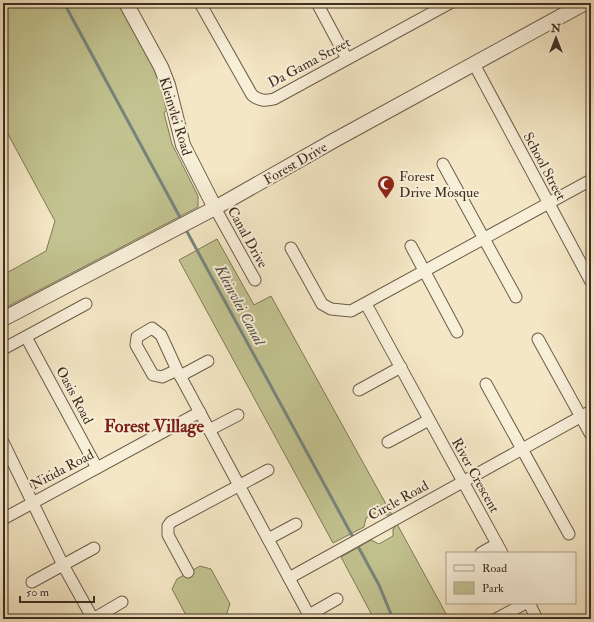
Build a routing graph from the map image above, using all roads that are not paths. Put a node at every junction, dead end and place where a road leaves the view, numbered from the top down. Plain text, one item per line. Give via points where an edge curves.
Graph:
1 (126, 3) edge
2 (200, 3) edge
3 (317, 3) edge
4 (450, 3) edge
5 (585, 3) edge
6 (348, 59) junction
7 (474, 64) junction
8 (443, 164) dead end
9 (591, 180) edge
10 (548, 204) junction
11 (215, 208) junction
12 (484, 239) junction
13 (411, 246) dead end
14 (291, 248) dead end
15 (424, 272) junction
16 (255, 280) dead end
17 (591, 282) edge
18 (516, 297) dead end
19 (86, 304) dead end
20 (366, 304) junction
21 (3, 319) edge
22 (457, 332) dead end
23 (26, 337) junction
24 (538, 338) dead end
25 (3, 349) edge
26 (208, 361) dead end
27 (401, 367) junction
28 (486, 384) dead end
29 (359, 390) dead end
30 (200, 412) junction
31 (586, 414) edge
32 (238, 415) dead end
33 (429, 420) junction
34 (209, 430) junction
35 (591, 435) edge
36 (3, 442) edge
37 (388, 442) dead end
38 (521, 450) junction
39 (97, 468) junction
40 (268, 470) dead end
41 (463, 482) junction
42 (239, 485) junction
43 (34, 502) junction
44 (3, 519) edge
45 (296, 524) dead end
46 (569, 534) dead end
47 (268, 539) junction
48 (94, 548) dead end
49 (499, 549) edge
50 (486, 552) edge
51 (63, 565) junction
52 (188, 572) dead end
53 (289, 578) junction
54 (32, 582) dead end
55 (337, 599) dead end
56 (122, 602) dead end
57 (524, 604) edge
58 (530, 604) edge
59 (310, 617) edge
60 (93, 619) edge
61 (496, 619) edge
62 (537, 619) edge

1 - 11 street, Kleinvlei Road via 161,67 183,145
2 - 6 street, Da Gama Street via 246,86 259,100 274,99
3 - 6 street
4 - 6 street, Da Gama Street
5 - 7 street, Forest Drive
7 - 10 street, School Street
7 - 11 street, Forest Drive
8 - 12 street
9 - 10 street
10 - 12 street
10 - 17 street, School Street
11 - 16 street, Canal Drive
11 - 21 street, Forest Drive
12 - 15 street
12 - 18 street
13 - 15 street
14 - 20 street via 326,307 346,311
15 - 20 street
15 - 22 street
19 - 23 street
20 - 27 street, River Crescent
23 - 25 street
23 - 39 street, Oasis Road
24 - 31 street
26 - 30 street via 178,373
27 - 29 street
27 - 33 street, River Crescent
28 - 38 street
30 - 34 street
30 - 39 street, Nitida Road
31 - 35 street
31 - 38 street, Circle Road
32 - 34 street
33 - 37 street
33 - 41 street, River Crescent
34 - 42 street
36 - 43 street
38 - 41 street, Circle Road
38 - 46 street
39 - 43 street, Nitida Road
40 - 42 street
41 - 49 street, River Crescent
41 - 53 street, Circle Road
42 - 47 street
42 - 52 street via 168,526 168,536
43 - 44 street, Nitida Road
43 - 51 street
45 - 47 street
47 - 53 street
48 - 51 street
49 - 50 street, River Crescent
51 - 54 street
51 - 60 street
53 - 59 street
55 - 59 street
56 - 60 street
57 - 61 street
58 - 62 street

